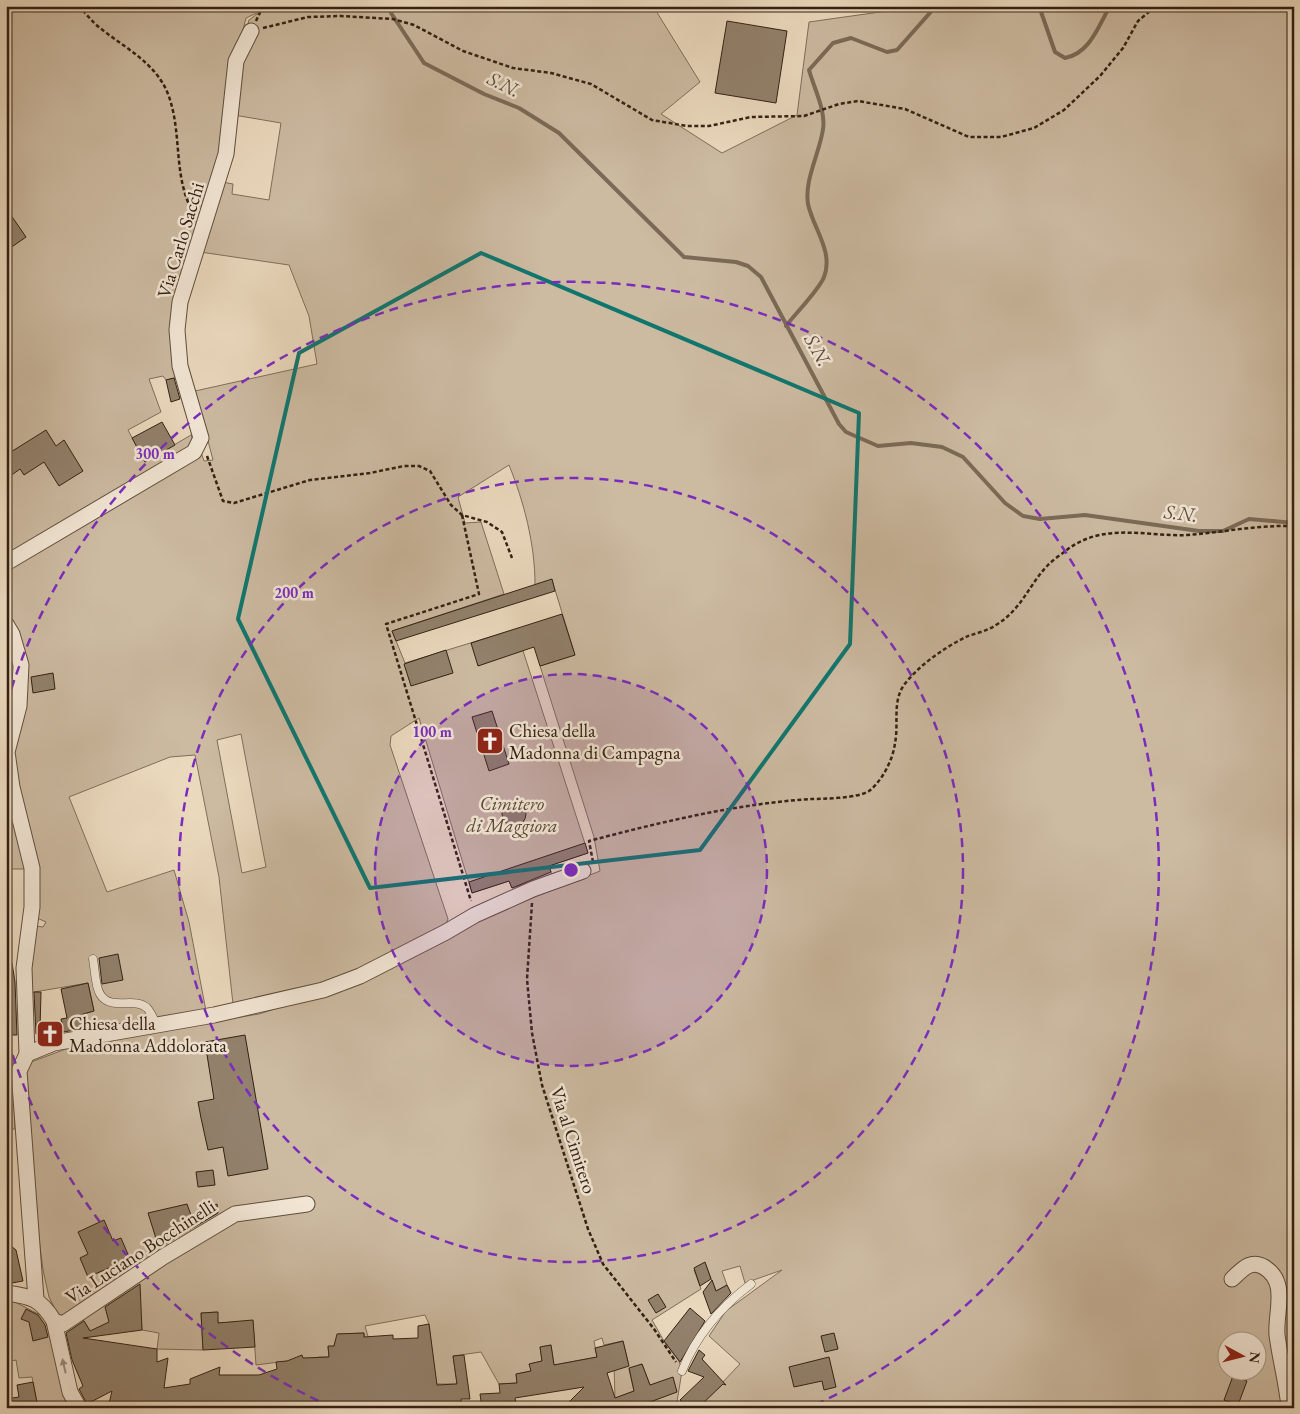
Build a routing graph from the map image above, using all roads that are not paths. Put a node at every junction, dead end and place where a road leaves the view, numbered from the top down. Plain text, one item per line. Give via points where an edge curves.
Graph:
1 (252, 31) road end
2 (6, 563) edge
3 (6, 624) edge
4 (583, 871) road end
5 (93, 959) dead end
6 (157, 1026) junction
7 (27, 1054) junction
8 (307, 1204) dead end
9 (1232, 1279) dead end
10 (751, 1284) dead end
11 (6, 1293) edge
12 (36, 1299) junction
13 (54, 1321) junction
14 (682, 1371) road end
15 (79, 1408) edge
16 (1288, 1408) edge

1 - 2 street, Via Carlo Sacchi via 236,61 226,154 180,302 177,330 180,366 202,438 194,452
3 - 7 street via 21,665 19,706 7,752 32,868 32,907 24,968
4 - 6 street via 475,915 360,976 323,990
5 - 6 lane via 100,994 109,1002 137,1003 148,1008
6 - 7 street via 54,1044
7 - 12 street via 19,1071
8 - 13 street, Via Luciano Bocchinelli via 235,1214 163,1257 63,1324
9 - 16 street via 1247,1265 1258,1264 1271,1271 1280,1289 1276,1325
10 - 14 lane via 728,1301 689,1354
11 - 12 street, Via Luciano Bocchinelli
12 - 13 street, Via Luciano Bocchinelli
15 -> 13 street via 70,1392

